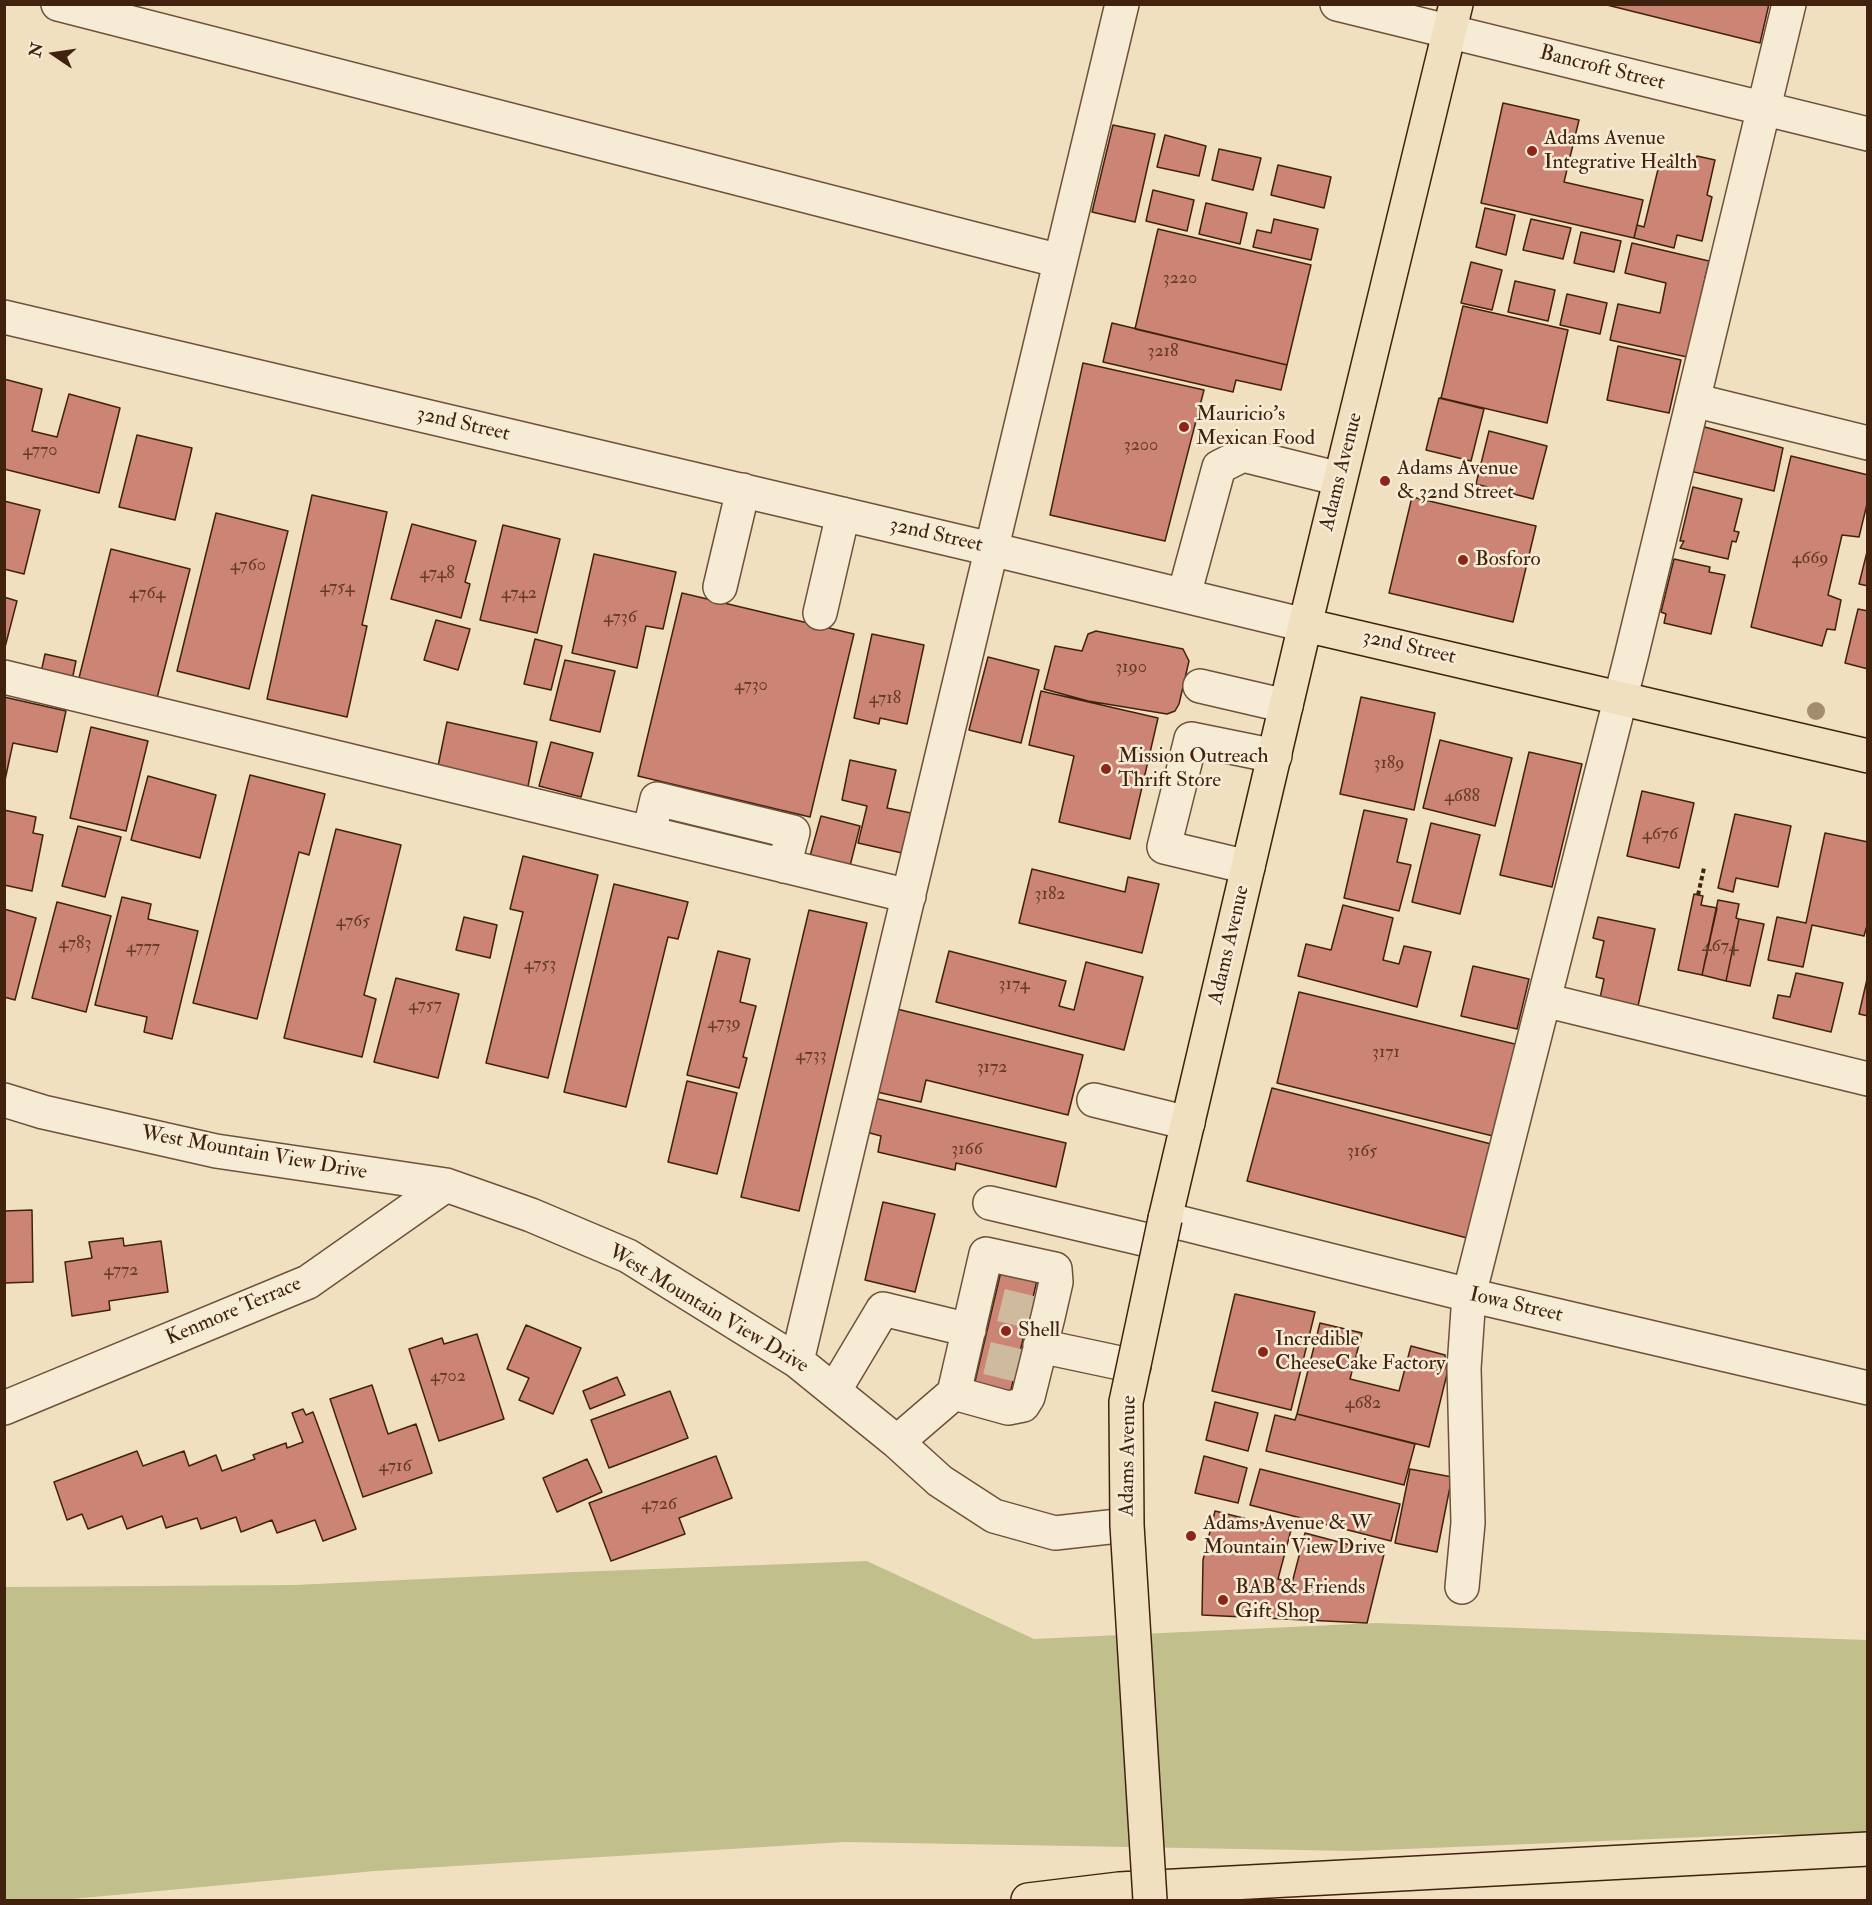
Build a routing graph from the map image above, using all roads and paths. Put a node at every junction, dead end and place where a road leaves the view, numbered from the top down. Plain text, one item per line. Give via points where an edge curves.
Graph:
1 (58, 4) edge
2 (1122, 4) edge
3 (1337, 4) edge
4 (1789, 4) edge
5 (1452, 18) edge
6 (1763, 110) junction
7 (1868, 134) edge
8 (1060, 261) junction
9 (4, 317) edge
10 (1693, 400) junction
11 (1868, 443) edge
12 (1340, 479) junction
13 (743, 490) junction
14 (843, 514) junction
15 (991, 549) junction
16 (720, 587) dead end
17 (1184, 595) junction
18 (819, 613) dead end
19 (1305, 625) junction
20 (4, 677) edge
21 (1200, 686) dead end
22 (1620, 698) junction
23 (1286, 706) junction
24 (1275, 756) junction
25 (1868, 756) edge
26 (1248, 867) junction
27 (1704, 868) dead end
28 (1698, 895) dead end
29 (909, 896) junction
30 (1544, 1000) junction
31 (1868, 1079) edge
32 (4, 1100) edge
33 (1094, 1100) dead end
34 (1188, 1123) junction
35 (446, 1185) junction
36 (990, 1203) dead end
37 (1162, 1231) junction
38 (1469, 1295) junction
39 (1037, 1343) junction
40 (973, 1347) junction
41 (797, 1361) junction
42 (1134, 1366) junction
43 (1868, 1388) edge
44 (834, 1390) junction
45 (954, 1393) junction
46 (4, 1408) edge
47 (897, 1442) junction
48 (1127, 1525) junction
49 (1462, 1587) dead end
50 (1868, 1850) edge
51 (1028, 1900) edge
52 (1150, 1900) edge

1 - 8 street
2 - 8 street
3 - 5 street, Bancroft Street
4 - 6 street
5 - 6 street, Bancroft Street
5 - 12 main road, Adams Avenue
6 - 7 street, Bancroft Street
6 - 10 street
8 - 15 street
9 - 13 street, 32nd Street
10 - 11 street
10 - 22 street
12 - 17 street via 1243,455 1219,467
12 - 19 main road, Adams Avenue
13 - 14 street, 32nd Street
13 - 16 street
14 - 15 street, 32nd Street
14 - 18 street
15 - 17 street, 32nd Street
15 - 29 street
17 - 19 street, 32nd Street
19 - 22 main road, 32nd Street
19 - 23 main road, Adams Avenue
20 - 29 street
21 - 23 street
22 - 25 main road, 32nd Street
22 - 30 street
23 - 24 main road, Adams Avenue
24 - 26 main road, Adams Avenue
24 - 26 street via 1191,739 1164,848
26 - 34 main road, Adams Avenue
27 - 28 path
29 - 41 street
30 - 31 street
30 - 38 street
32 - 35 street, West Mountain View Drive via 216,1151
33 - 34 street
34 - 37 main road, Adams Avenue
35 - 41 street, West Mountain View Drive via 531,1215 628,1257
35 - 46 street, Kenmore Terrace via 308,1282
36 - 37 street, Iowa Street
37 - 38 street, Iowa Street
37 - 42 main road, Adams Avenue, bridge
38 - 43 street, Iowa Street
38 - 49 street via 1464,1368 1468,1523
39 - 40 street via 1056,1282 1054,1269 986,1254 988,1302
39 - 42 street
39 - 45 street via 1028,1397 1023,1405 1008,1407
40 - 44 street via 883,1309
40 - 45 street
41 - 44 street, West Mountain View Drive
42 - 48 main road, Adams Avenue, bridge via 1126,1402
44 - 47 street, West Mountain View Drive
45 - 47 street
47 - 48 street, West Mountain View Drive via 940,1481 994,1516 1055,1533
48 - 52 main road, Adams Avenue, bridge
50 - 51 main road via 1119,1889

